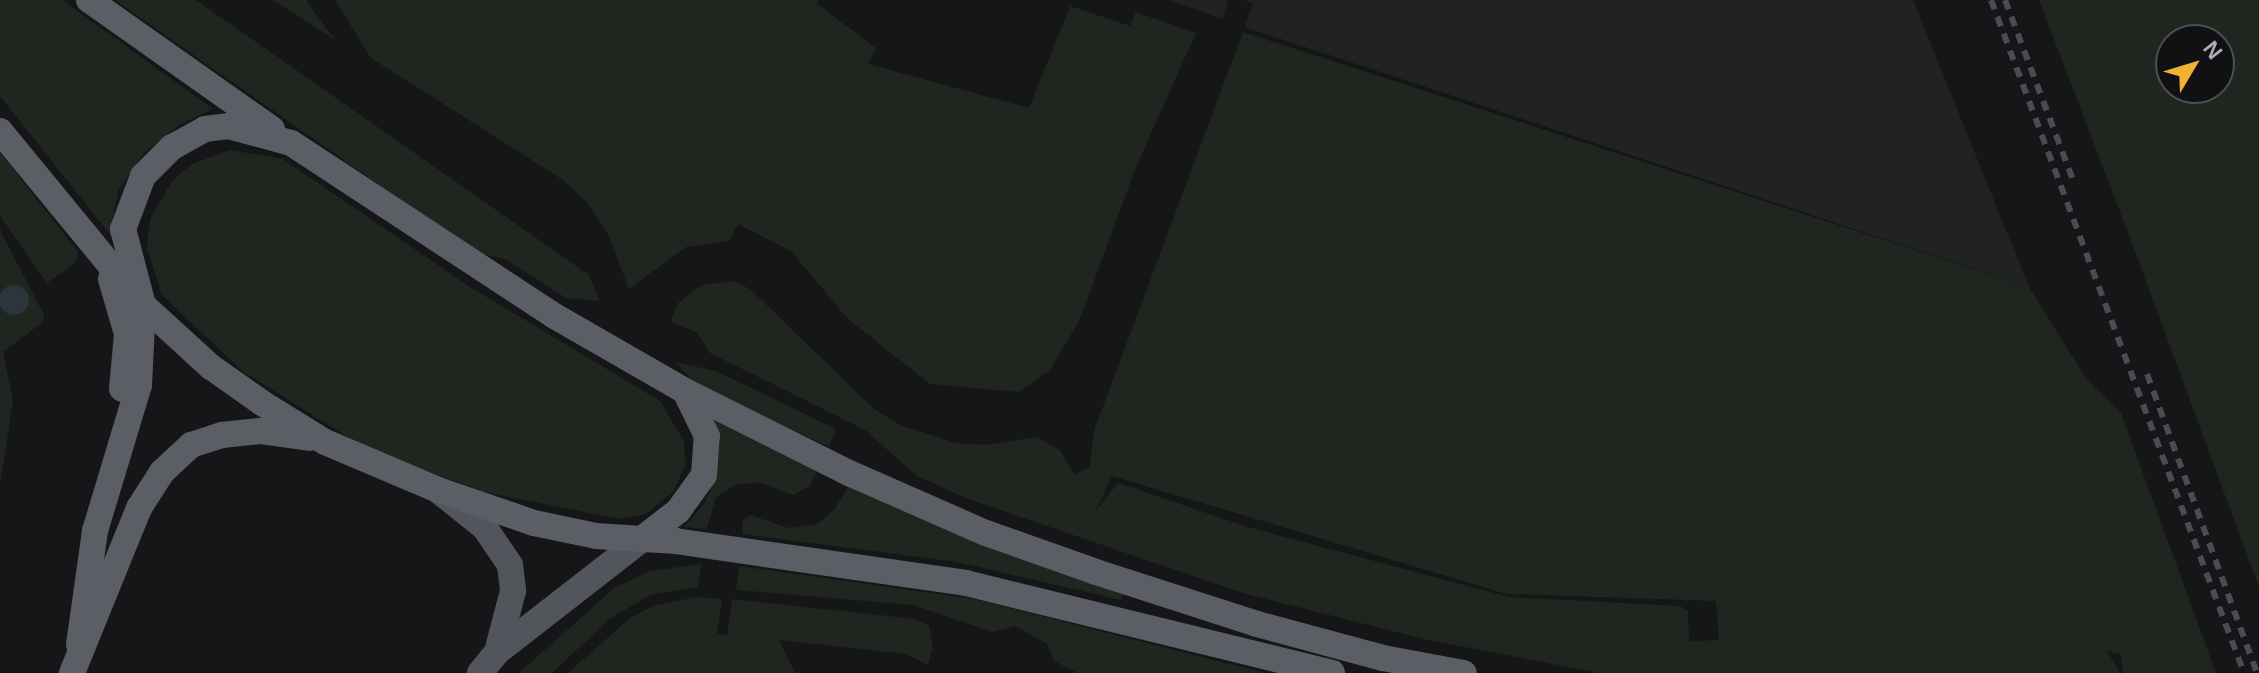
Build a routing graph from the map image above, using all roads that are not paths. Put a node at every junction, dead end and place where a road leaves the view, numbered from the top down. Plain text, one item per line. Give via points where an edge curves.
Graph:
1 (89, 0) edge
2 (0, 131) edge
3 (291, 143) junction
4 (98, 253) junction
5 (143, 305) junction
6 (685, 391) junction
7 (325, 442) junction
8 (113, 460) junction
9 (438, 490) junction
10 (642, 539) junction
11 (79, 645) junction
12 (497, 652) junction
13 (72, 673) edge
14 (480, 673) edge
15 (1332, 673) edge
16 (1464, 673) edge

1 - 3 highway
2 - 4 highway
3 - 5 highway via 229,126 205,129 172,147 152,166 128,205 123,229
3 - 6 highway via 501,283
4 - 5 highway
4 - 8 highway via 123,307 127,334
5 - 7 highway via 211,367
5 - 8 highway via 139,385
6 - 10 highway via 707,436 704,475 678,511
6 - 16 highway via 849,473 1068,563 1257,624 1383,658
7 - 9 highway
7 - 11 highway via 260,431 191,445 162,472 139,508
8 - 11 highway via 84,590
9 - 10 highway via 534,523
9 - 12 main road via 485,528 510,565 513,591
10 - 12 main road
10 - 15 highway via 966,583
11 - 13 highway
12 - 14 main road

